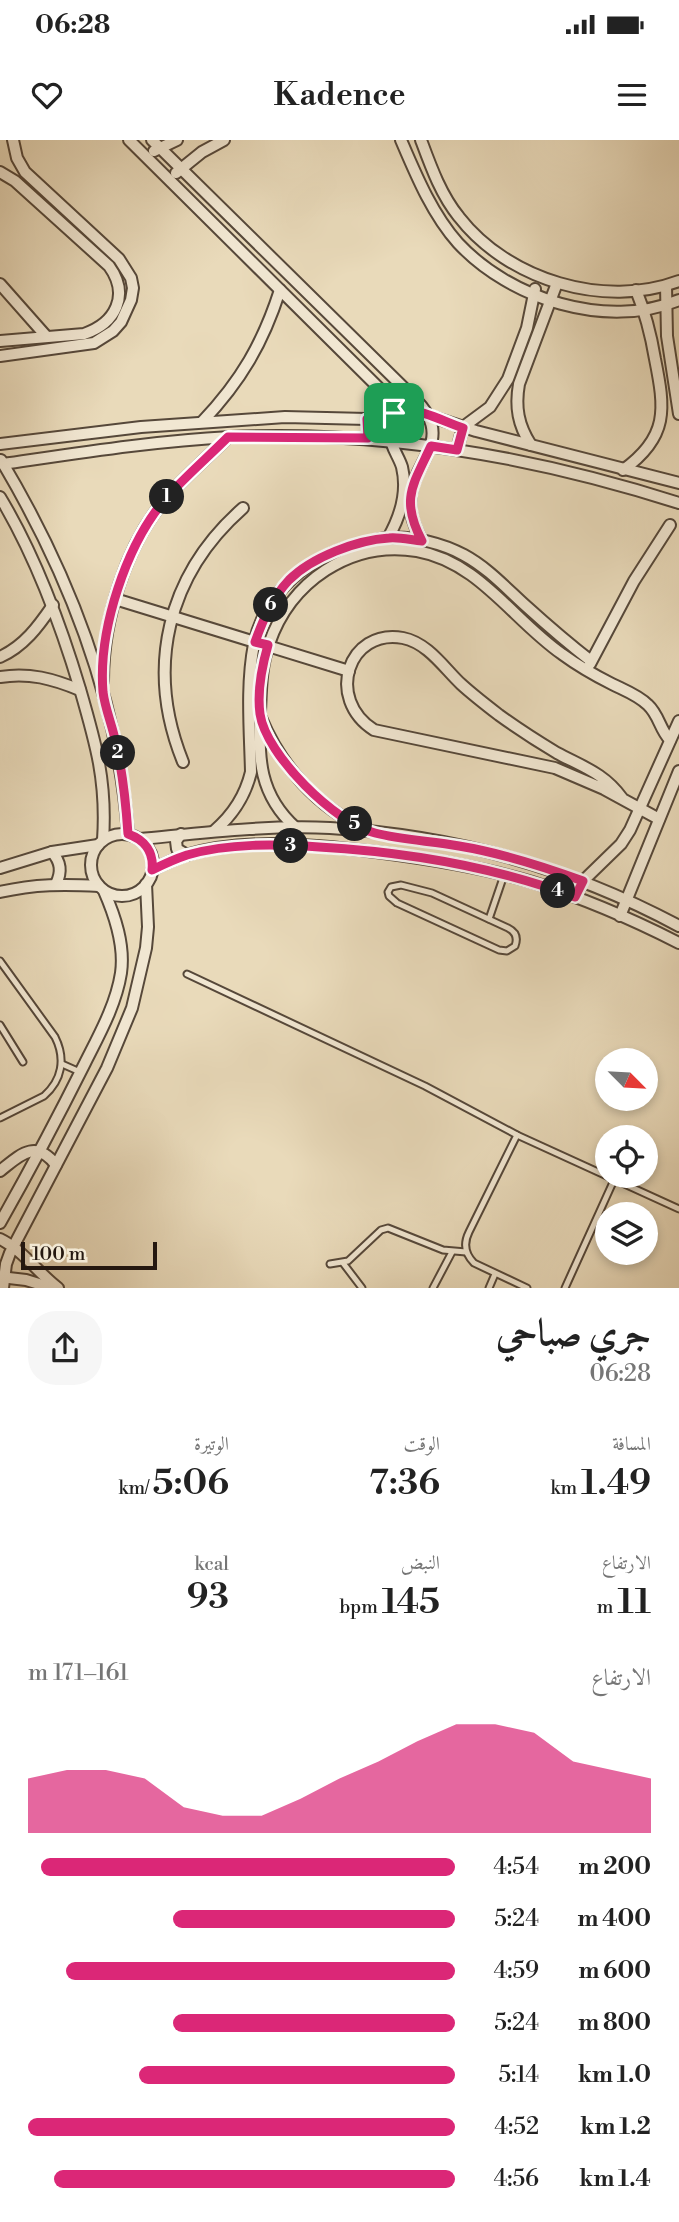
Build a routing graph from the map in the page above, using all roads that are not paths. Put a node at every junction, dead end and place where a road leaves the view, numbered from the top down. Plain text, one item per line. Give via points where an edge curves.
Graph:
1 (13, 140) edge
2 (128, 140) edge
3 (177, 140) edge
4 (223, 140) edge
5 (401, 140) edge
6 (421, 140) edge
7 (156, 144) edge
8 (146, 156) junction
9 (180, 169) junction
10 (0, 172) edge
11 (169, 180) junction
12 (537, 276) junction
13 (679, 281) edge
14 (557, 283) junction
15 (0, 284) edge
16 (666, 286) junction
17 (280, 290) junction
18 (636, 290) junction
19 (534, 294) junction
20 (550, 300) junction
21 (679, 300) edge
22 (666, 305) junction
23 (643, 309) junction
24 (47, 336) junction
25 (0, 341) edge
26 (0, 356) edge
27 (394, 413) junction
28 (679, 414) edge
29 (428, 415) junction
30 (367, 419) junction
31 (202, 422) junction
32 (463, 428) junction
33 (228, 437) junction
34 (368, 438) junction
35 (391, 443) junction
36 (0, 444) edge
37 (531, 445) junction
38 (431, 446) junction
39 (457, 450) junction
40 (2, 461) edge
41 (623, 470) junction
42 (679, 483) edge
43 (0, 497) edge
44 (679, 503) edge
45 (243, 508) dead end
46 (670, 526) dead end
47 (388, 538) junction
48 (422, 541) junction
49 (115, 598) junction
50 (52, 605) junction
51 (172, 615) junction
52 (255, 642) junction
53 (268, 645) junction
54 (0, 657) edge
55 (589, 665) junction
56 (349, 671) junction
57 (0, 677) edge
58 (80, 690) junction
59 (103, 694) junction
60 (260, 715) junction
61 (679, 721) edge
62 (670, 740) junction
63 (183, 762) dead end
64 (679, 771) edge
65 (622, 798) junction
66 (641, 810) junction
67 (659, 818) junction
68 (296, 828) junction
69 (214, 831) junction
70 (373, 833) junction
71 (128, 834) junction
72 (181, 834) junction
73 (140, 839) junction
74 (101, 842) junction
75 (52, 852) junction
76 (187, 855) junction
77 (0, 868) edge
78 (152, 870) junction
79 (504, 874) junction
80 (583, 881) junction
81 (56, 884) junction
82 (146, 884) junction
83 (101, 888) junction
84 (0, 892) edge
85 (575, 897) junction
86 (628, 899) junction
87 (620, 916) junction
88 (489, 919) junction
89 (679, 926) edge
90 (679, 943) edge
91 (0, 961) edge
92 (187, 974) dead end
93 (0, 1025) edge
94 (23, 1062) dead end
95 (62, 1064) junction
96 (80, 1072) junction
97 (49, 1091) junction
98 (67, 1100) junction
99 (0, 1118) edge
100 (52, 1131) junction
101 (517, 1135) junction
102 (70, 1139) junction
103 (41, 1153) junction
104 (56, 1165) junction
105 (1, 1168) edge
106 (595, 1171) edge
107 (610, 1188) edge
108 (632, 1188) edge
109 (679, 1209) edge
110 (0, 1223) edge
111 (0, 1239) edge
112 (14, 1246) junction
113 (452, 1252) junction
114 (466, 1252) junction
115 (343, 1263) junction
116 (330, 1264) dead end
117 (495, 1275) junction
118 (2, 1281) edge
119 (511, 1285) edge
120 (52, 1287) edge
121 (58, 1287) edge
122 (362, 1287) edge
123 (433, 1287) edge
124 (489, 1287) edge
125 (527, 1287) edge
126 (565, 1287) edge

1 - 26 street via 25,172 119,259 132,288 121,322 94,343
2 - 8 street
3 - 7 street
4 - 9 street
5 - 19 street via 430,201 457,242 493,273
6 - 12 street via 458,216 494,252
7 - 8 street
7 - 9 street
8 - 11 street
9 - 11 street
9 - 29 street
10 - 24 street via 102,260 118,283 117,304 105,324 85,334
11 - 17 street
12 - 14 street
12 - 19 street
13 - 16 street
14 - 18 street via 596,290
14 - 20 street
15 - 24 street
16 - 18 street
16 - 22 street
17 - 27 street via 385,391
17 - 31 street via 258,348 236,383
18 - 23 street
19 - 20 street
19 - 32 street via 508,379 490,407
20 - 23 street via 596,310
20 - 37 street via 517,397 519,422
21 - 22 street
22 - 23 street
22 - 28 street
23 - 41 street via 663,398 662,415 649,447
24 - 25 street
27 - 29 street via 411,410
27 - 30 street
27 - 35 street
29 - 32 street
29 - 38 street
30 - 31 street
30 - 34 street
31 - 36 street
32 - 37 street
32 - 39 street
33 - 34 street
33 - 40 street
33 - 49 street via 166,499 141,536
34 - 35 street
35 - 38 street
35 - 47 street via 401,466 403,492
37 - 41 street
38 - 39 street
38 - 48 street via 411,496 412,517
39 - 44 street via 612,482
40 - 59 street via 57,565
41 - 42 street
43 - 50 street
45 - 51 street via 199,556
46 - 55 street
47 - 48 street
47 - 52 street via 344,548 291,578 269,608
48 - 55 street via 477,563
49 - 51 street
49 - 59 street via 103,658
50 - 54 street via 31,635
50 - 58 street
51 - 52 street
51 - 63 street via 164,681 168,715
52 - 53 street
52 - 69 street via 251,772 236,809
53 - 55 street via 294,596 322,572 355,556 404,550 430,554 468,571 546,642
53 - 56 street
53 - 60 street
55 - 62 street via 641,699
56 - 65 street via 348,700 358,718 374,730 539,763
56 - 65 street via 356,656 375,641 399,637 415,642 498,714 601,775
57 - 58 street via 46,677
58 - 74 street via 104,786
59 - 71 street via 125,791
60 - 68 street via 263,779 276,807
60 - 70 street via 276,749 299,780 332,809
61 - 62 street
62 - 66 street
64 - 67 street
65 - 66 street
66 - 67 street
66 - 80 street via 621,844
67 - 86 street
68 - 69 street
68 - 70 street
69 - 72 street
70 - 80 street via 493,852
71 - 73 street
71 - 74 street
72 - 73 street
72 - 76 street via 177,849
73 - 78 street via 150,853
74 - 75 street
74 - 83 street via 91,862
75 - 77 street
75 - 81 street via 61,871
76 - 78 street
76 - 79 street via 245,846 303,846 434,860
78 - 82 street
79 - 85 street
79 - 88 lane
80 - 85 street
80 - 86 street
81 - 83 street
81 - 84 street
82 - 83 street via 127,895
82 - 102 street via 146,948 132,1008
83 - 96 street via 113,912 122,953 121,974
85 - 87 street
86 - 87 street
86 - 89 street
87 - 90 street
88 - 88 lane via 414,888 389,888 389,896 397,903 503,952 511,950 515,933
91 - 95 lane via 55,1037
92 - 101 lane via 425,1086
93 - 94 lane
95 - 96 lane
95 - 97 lane
96 - 98 street
97 - 98 lane
97 - 99 lane
98 - 100 street
100 - 102 street
100 - 103 street
101 - 106 lane
101 - 114 lane via 466,1238
102 - 104 street
103 - 104 street
103 - 105 street via 25,1152
103 - 110 street
104 - 112 street
107 - 126 lane
108 - 109 lane
111 - 112 street
112 - 118 street
112 - 121 street
113 - 114 lane
113 - 115 lane via 388,1228
113 - 123 lane
114 - 117 lane via 474,1263
115 - 116 lane
115 - 122 lane
117 - 119 lane
117 - 124 lane
118 - 120 street via 26,1280
119 - 125 lane

